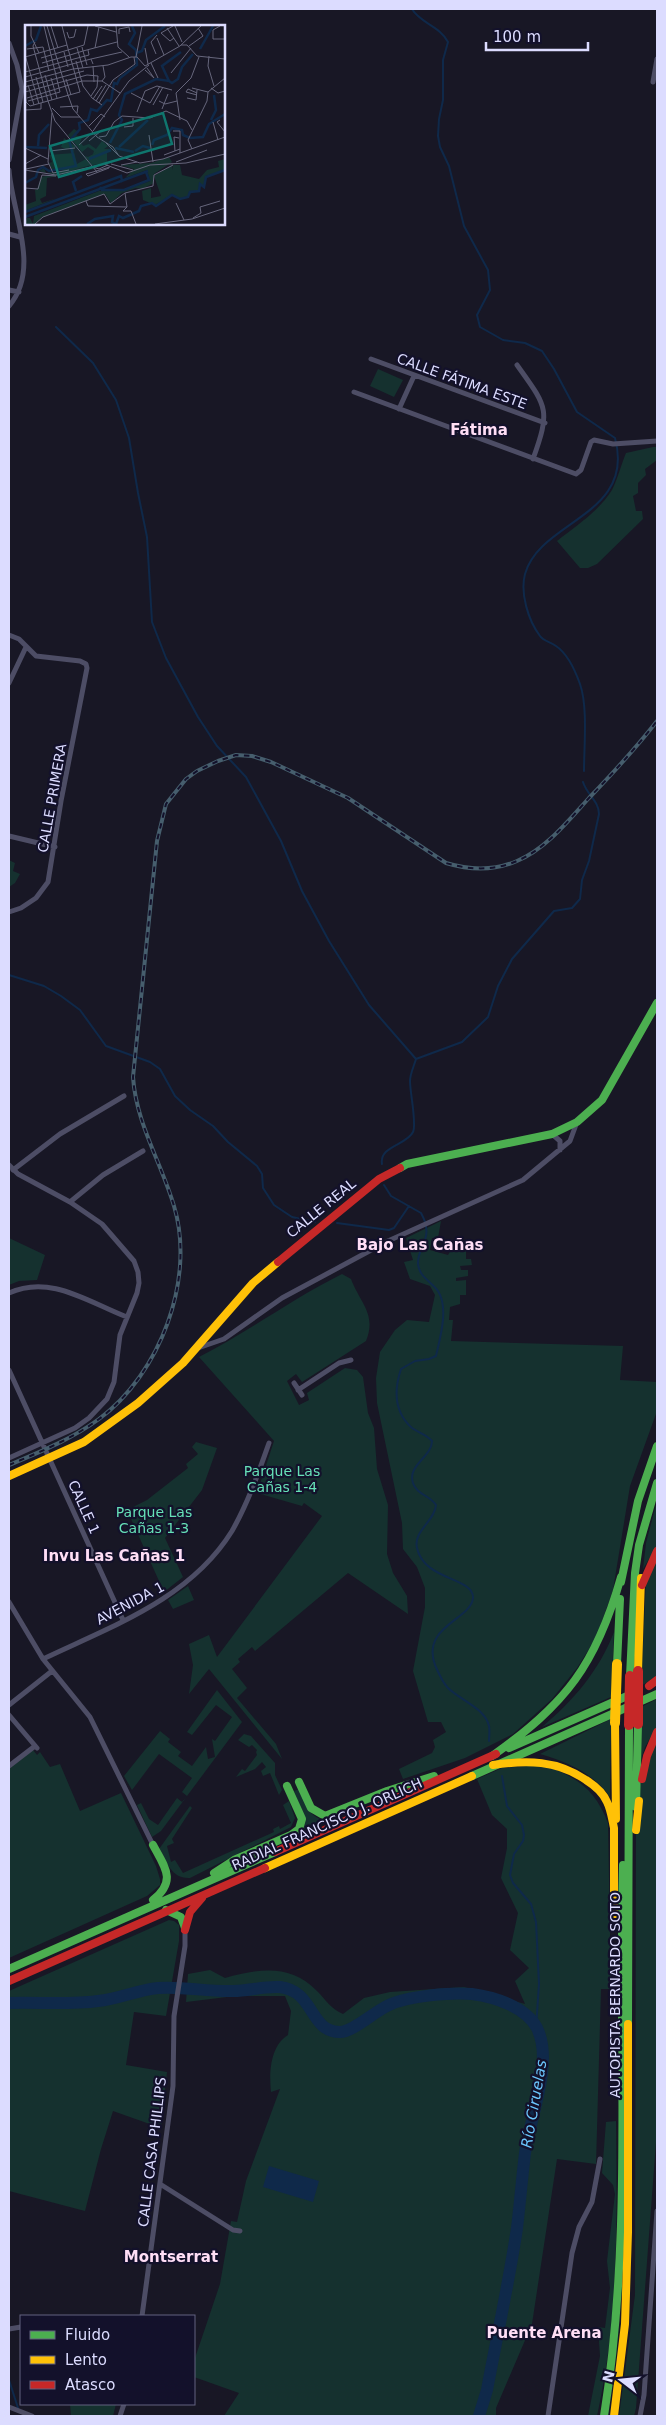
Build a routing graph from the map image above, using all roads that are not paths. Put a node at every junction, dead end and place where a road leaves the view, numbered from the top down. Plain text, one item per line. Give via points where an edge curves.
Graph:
1 (9, 43) edge
2 (657, 62) edge
3 (653, 82) dead end
4 (11, 139) edge
5 (9, 160) edge
6 (9, 170) edge
7 (10, 182) edge
8 (9, 234) edge
9 (20, 237) junction
10 (9, 290) edge
11 (18, 292) junction
12 (9, 306) edge
13 (371, 360) dead end
14 (517, 365) dead end
15 (414, 376) junction
16 (354, 392) dead end
17 (399, 409) junction
18 (545, 423) junction
19 (657, 441) edge
20 (533, 459) junction
21 (9, 634) edge
22 (26, 647) junction
23 (9, 683) edge
24 (9, 836) edge
25 (55, 847) junction
26 (9, 912) edge
27 (657, 1003) edge
28 (124, 1096) dead end
29 (577, 1122) junction
30 (552, 1134) junction
31 (143, 1151) dead end
32 (560, 1151) junction
33 (11, 1167) edge
34 (70, 1202) junction
35 (9, 1293) edge
36 (127, 1317) junction
37 (197, 1348) junction
38 (351, 1360) dead end
39 (9, 1370) edge
40 (294, 1383) dead end
41 (298, 1390) junction
42 (302, 1395) dead end
43 (269, 1443) dead end
44 (43, 1444) junction
45 (657, 1446) edge
46 (9, 1458) edge
47 (49, 1458) junction
48 (9, 1476) edge
49 (657, 1483) edge
50 (633, 1526) junction
51 (644, 1527) junction
52 (657, 1550) edge
53 (621, 1577) junction
54 (640, 1596) junction
55 (9, 1602) edge
56 (123, 1620) junction
57 (44, 1659) junction
58 (52, 1671) junction
59 (630, 1675) junction
60 (653, 1683) edge
61 (657, 1694) edge
62 (9, 1705) edge
63 (9, 1715) edge
64 (626, 1725) junction
65 (657, 1732) edge
66 (492, 1760) junction
67 (477, 1762) junction
68 (9, 1766) edge
69 (300, 1782) dead end
70 (287, 1786) dead end
71 (636, 1830) junction
72 (153, 1845) joint
73 (187, 1889) junction
74 (207, 1893) junction
75 (166, 1910) junction
76 (133, 1913) junction
77 (185, 1930) junction
78 (625, 1938) junction
79 (10, 1975) edge
80 (621, 2126) junction
81 (600, 2159) dead end
82 (160, 2184) junction
83 (657, 2211) edge
84 (240, 2232) dead end
85 (142, 2315) edge
86 (9, 2407) edge
87 (32, 2416) edge
88 (548, 2416) edge
89 (604, 2416) edge
90 (614, 2416) edge
91 (640, 2416) edge

1 - 4 street via 22,89
2 - 3 street
4 - 5 street
6 - 7 street
7 - 9 street
8 - 9 street
9 - 11 street via 24,268
10 - 11 street
11 - 12 street
13 - 15 street, CALLE FÁTIMA ESTE
14 - 18 street via 542,401
15 - 17 street
15 - 18 street, CALLE FÁTIMA ESTE
16 - 17 street
17 - 20 street
18 - 20 street
19 - 20 street via 591,442 581,470 576,474
21 - 22 street
22 - 23 street
22 - 25 street, CALLE PRIMERA via 36,656 80,661 87,668
24 - 25 street
25 - 26 street, CALLE PRIMERA via 48,882 36,898
27 - 29 main road, CALLE REAL via 602,1100
28 - 33 street
29 - 30 main road, CALLE REAL
29 - 32 street via 570,1141
30 - 32 street via 560,1141
30 - 37 main road, CALLE REAL via 396,1168 253,1283
31 - 34 street via 103,1175
32 - 37 street via 522,1180 342,1264 282,1298 224,1339
33 - 34 street
34 - 36 street via 102,1224 134,1261 139,1283
35 - 36 street via 30,1286 49,1286
36 - 44 street via 117,1346 114,1382 107,1400 89,1418
37 - 47 main road, CALLE REAL via 183,1364 117,1420 84,1442
38 - 41 street via 339,1363
39 - 44 street, CALLE 1
40 - 41 street
41 - 42 street
43 - 56 street, AVENIDA 1 via 251,1494 220,1547 188,1582 155,1605
44 - 46 street
44 - 47 street, CALLE 1
45 - 50 main road
47 - 48 main road, CALLE REAL
47 - 56 street, CALLE 1
49 - 51 main road
50 - 53 main road, AUTOPISTA BERNARDO SOTO
50 - 59 main road, AUTOPISTA BERNARDO SOTO
51 - 54 main road, AUTOPISTA BERNARDO SOTO
51 - 59 main road, AUTOPISTA BERNARDO SOTO via 635,1573
52 - 54 main road
53 - 64 main road, AUTOPISTA BERNARDO SOTO, bridge via 617,1664
53 - 66 main road via 603,1636 573,1685 533,1727
54 - 59 main road, AUTOPISTA BERNARDO SOTO
55 - 57 street
56 - 57 street, AVENIDA 1
57 - 58 street
58 - 62 street
58 - 72 street via 94,1724
59 - 64 main road, AUTOPISTA BERNARDO SOTO
59 - 64 main road, AUTOPISTA BERNARDO SOTO, bridge
60 - 66 main road, RADIAL FRANCISCO J. ORLICH
61 - 66 main road, RADIAL FRANCISCO J. ORLICH
63 - 68 street via 36,1747
64 - 71 main road, AUTOPISTA BERNARDO SOTO
64 - 78 main road, AUTOPISTA BERNARDO SOTO
65 - 71 main road via 642,1772
66 - 67 main road, RADIAL FRANCISCO J. ORLICH
66 - 74 main road, RADIAL FRANCISCO J. ORLICH
66 - 80 main road via 560,1765 588,1781 606,1800 614,1839 616,2071
67 - 69 main road via 387,1791 326,1816 311,1809
67 - 73 main road, RADIAL FRANCISCO J. ORLICH
70 - 73 main road via 302,1819 296,1832 234,1860
71 - 78 main road
72 - 76 main road via 167,1874 167,1886 159,1896
73 - 76 main road, RADIAL FRANCISCO J. ORLICH
74 - 75 main road, RADIAL FRANCISCO J. ORLICH
74 - 77 main road via 190,1912
75 - 77 main road via 181,1918
75 - 79 main road, RADIAL FRANCISCO J. ORLICH
76 - 79 main road, RADIAL FRANCISCO J. ORLICH
77 - 82 street, CALLE CASA PHILLIPS via 174,2022 173,2086
78 - 80 main road, AUTOPISTA BERNARDO SOTO
78 - 90 main road, AUTOPISTA BERNARDO SOTO via 627,2285
80 - 89 main road, AUTOPISTA BERNARDO SOTO via 618,2310
81 - 88 street via 592,2202 579,2227 572,2252
82 - 84 street
82 - 85 street, CALLE CASA PHILLIPS
83 - 91 street
86 - 87 street

